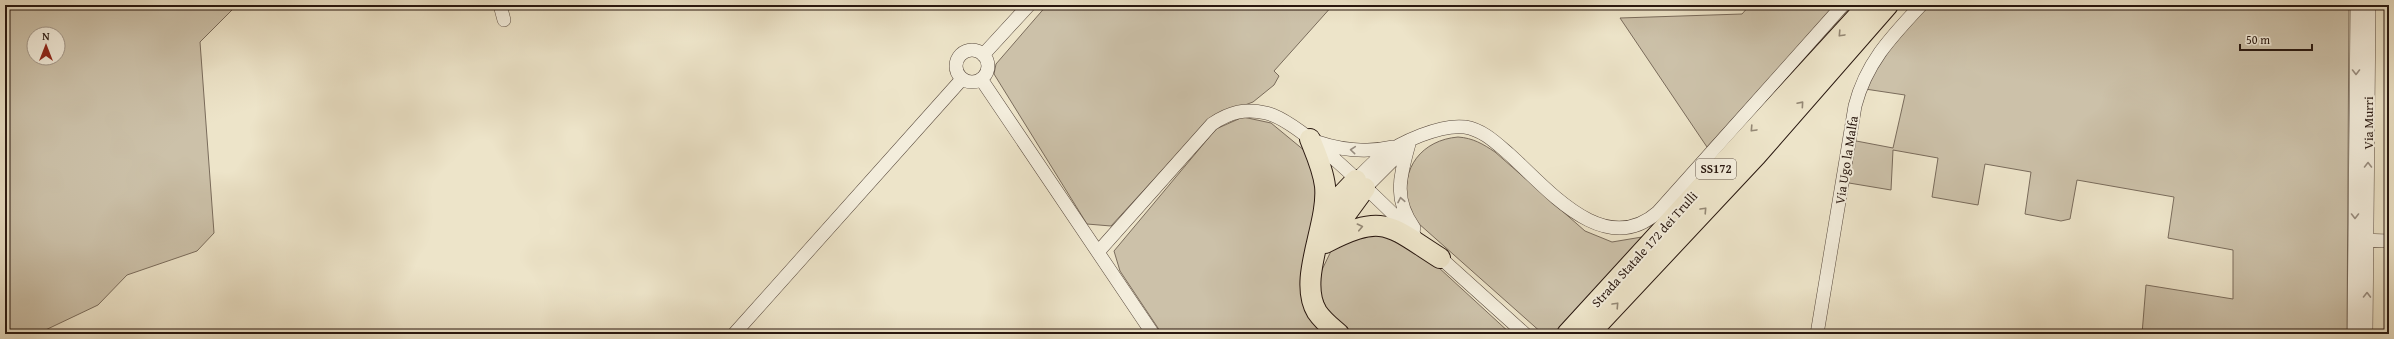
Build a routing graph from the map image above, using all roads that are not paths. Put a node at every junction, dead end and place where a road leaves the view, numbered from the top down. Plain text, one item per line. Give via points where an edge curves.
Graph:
1 (500, 5) edge
2 (1030, 5) edge
3 (1843, 5) edge
4 (1868, 5) edge
5 (1888, 5) edge
6 (1921, 5) edge
7 (2357, 5) edge
8 (2369, 5) edge
9 (504, 20) dead end
10 (983, 55) junction
11 (962, 79) junction
12 (981, 79) junction
13 (1310, 139) junction
14 (1409, 142) junction
15 (1360, 184) junction
16 (1323, 221) junction
17 (2361, 240) junction
18 (2389, 241) edge
19 (1320, 251) junction
20 (1098, 252) junction
21 (1433, 252) junction
22 (734, 334) edge
23 (1153, 334) edge
24 (1339, 334) edge
25 (1525, 334) edge
26 (1566, 334) edge
27 (1589, 334) edge
28 (1818, 334) edge
29 (2354, 334) edge
30 (2366, 334) edge

1 - 9 street
2 - 10 street
3 - 14 street via 1658,212 1638,225 1625,228 1606,227 1590,222 1574,212 1488,136 1478,131 1465,127 1449,127
4 -> 26 highway, Strada Statale 172 dei Trulli / SS172
27 -> 5 highway, Strada Statale 172 dei Trulli / SS172 via 1756,156
6 - 28 street, Via Ugo la Malfa via 1887,42 1861,84 1855,106
7 -> 17 street, Via Murri
17 -> 8 street, Via Murri
10 - 11 street via 971,51 960,56 956,68
10 - 12 street via 988,68
11 - 12 street via 971,82
11 - 22 street
12 - 20 street
14 -> 13 street via 1365,151 1333,147
13 - 15 street
13 - 16 highway via 1321,166 1325,186
13 - 20 street via 1282,119 1268,113 1236,111 1223,117 1202,135
14 - 15 street via 1381,156
21 -> 14 street via 1408,220 1400,200 1400,180
15 - 16 highway via 1335,202
15 - 19 highway
15 - 21 street
16 - 19 highway
17 - 18 street
17 - 29 street, Via Murri
30 -> 17 street, Via Murri
19 -> 21 highway via 1358,227 1385,226 1395,229
19 - 24 highway via 1310,284 1313,304 1325,321
20 - 23 street
21 - 25 street

